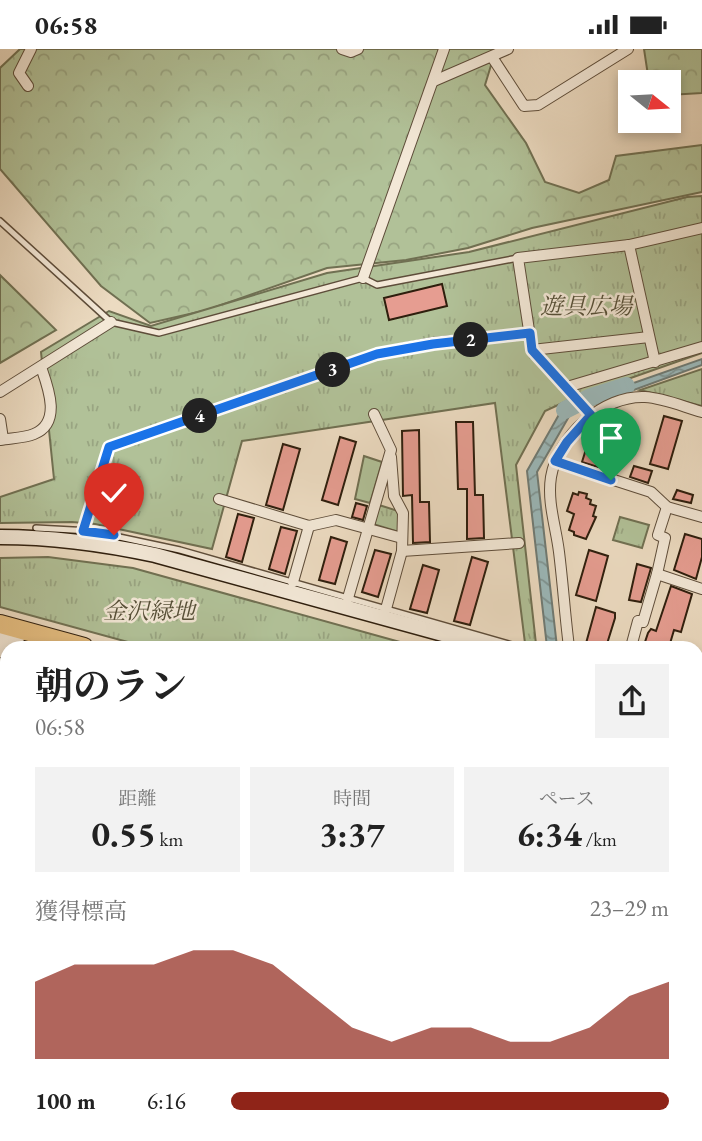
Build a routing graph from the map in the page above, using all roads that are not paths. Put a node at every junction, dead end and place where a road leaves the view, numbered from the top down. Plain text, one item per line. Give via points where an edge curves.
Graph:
1 (31, 49) edge
2 (342, 49) edge
3 (358, 49) edge
4 (444, 49) edge
5 (508, 49) edge
6 (628, 49) edge
7 (492, 57) junction
8 (434, 81) junction
9 (28, 86) dead end
10 (0, 221) edge
11 (702, 228) edge
12 (629, 245) junction
13 (519, 258) junction
14 (363, 278) junction
15 (111, 322) junction
16 (530, 333) junction
17 (649, 337) junction
18 (702, 347) edge
19 (532, 350) junction
20 (655, 362) junction
21 (41, 367) junction
22 (570, 391) junction
23 (0, 392) edge
24 (702, 412) edge
25 (589, 413) junction
26 (373, 414) dead end
27 (0, 419) edge
28 (1, 440) edge
29 (391, 450) junction
30 (555, 461) junction
31 (219, 499) dead end
32 (667, 507) junction
33 (702, 517) edge
34 (309, 526) junction
35 (36, 528) dead end
36 (367, 528) junction
37 (83, 531) junction
38 (0, 537) edge
39 (402, 538) junction
40 (519, 544) dead end
41 (402, 551) junction
42 (657, 574) junction
43 (293, 582) junction
44 (702, 589) edge
45 (348, 598) junction
46 (386, 609) junction
47 (9, 626) edge
48 (63, 641) edge
49 (468, 641) edge
50 (498, 641) edge
51 (568, 641) edge
52 (633, 641) edge

1 - 9 street via 19,73
2 - 3 street
4 - 8 street
5 - 7 street
6 - 7 street via 538,106 524,106
7 - 8 street
8 - 14 street
10 - 15 lane
11 - 12 street
12 - 13 street
12 - 17 street
13 - 14 lane via 377,285
13 - 16 street
14 - 15 lane via 159,333
15 - 21 street
16 - 19 street
16 - 37 street via 377,354 109,447
17 - 19 street
17 - 20 street
18 - 20 street
19 - 22 street
20 - 22 street
21 - 23 street
21 - 28 street via 52,402 47,423 36,433
22 - 25 street
24 - 25 street via 647,397 627,398
25 - 30 street
26 - 29 street
27 - 28 street
29 - 36 street
29 - 39 street via 394,496 403,513
30 - 32 street via 651,492
30 - 51 street via 551,502
31 - 34 street
32 - 33 street
32 - 42 street via 658,535 665,538
34 - 36 street via 336,520
34 - 43 street
35 - 37 lane
36 - 39 street
36 - 45 street
37 - 43 lane via 180,550
38 - 49 street via 106,545 155,555
39 - 41 street
40 - 41 street
41 - 46 street
42 - 44 street
42 - 52 street
43 - 45 lane
45 - 46 lane
46 - 50 lane
47 - 48 highway

